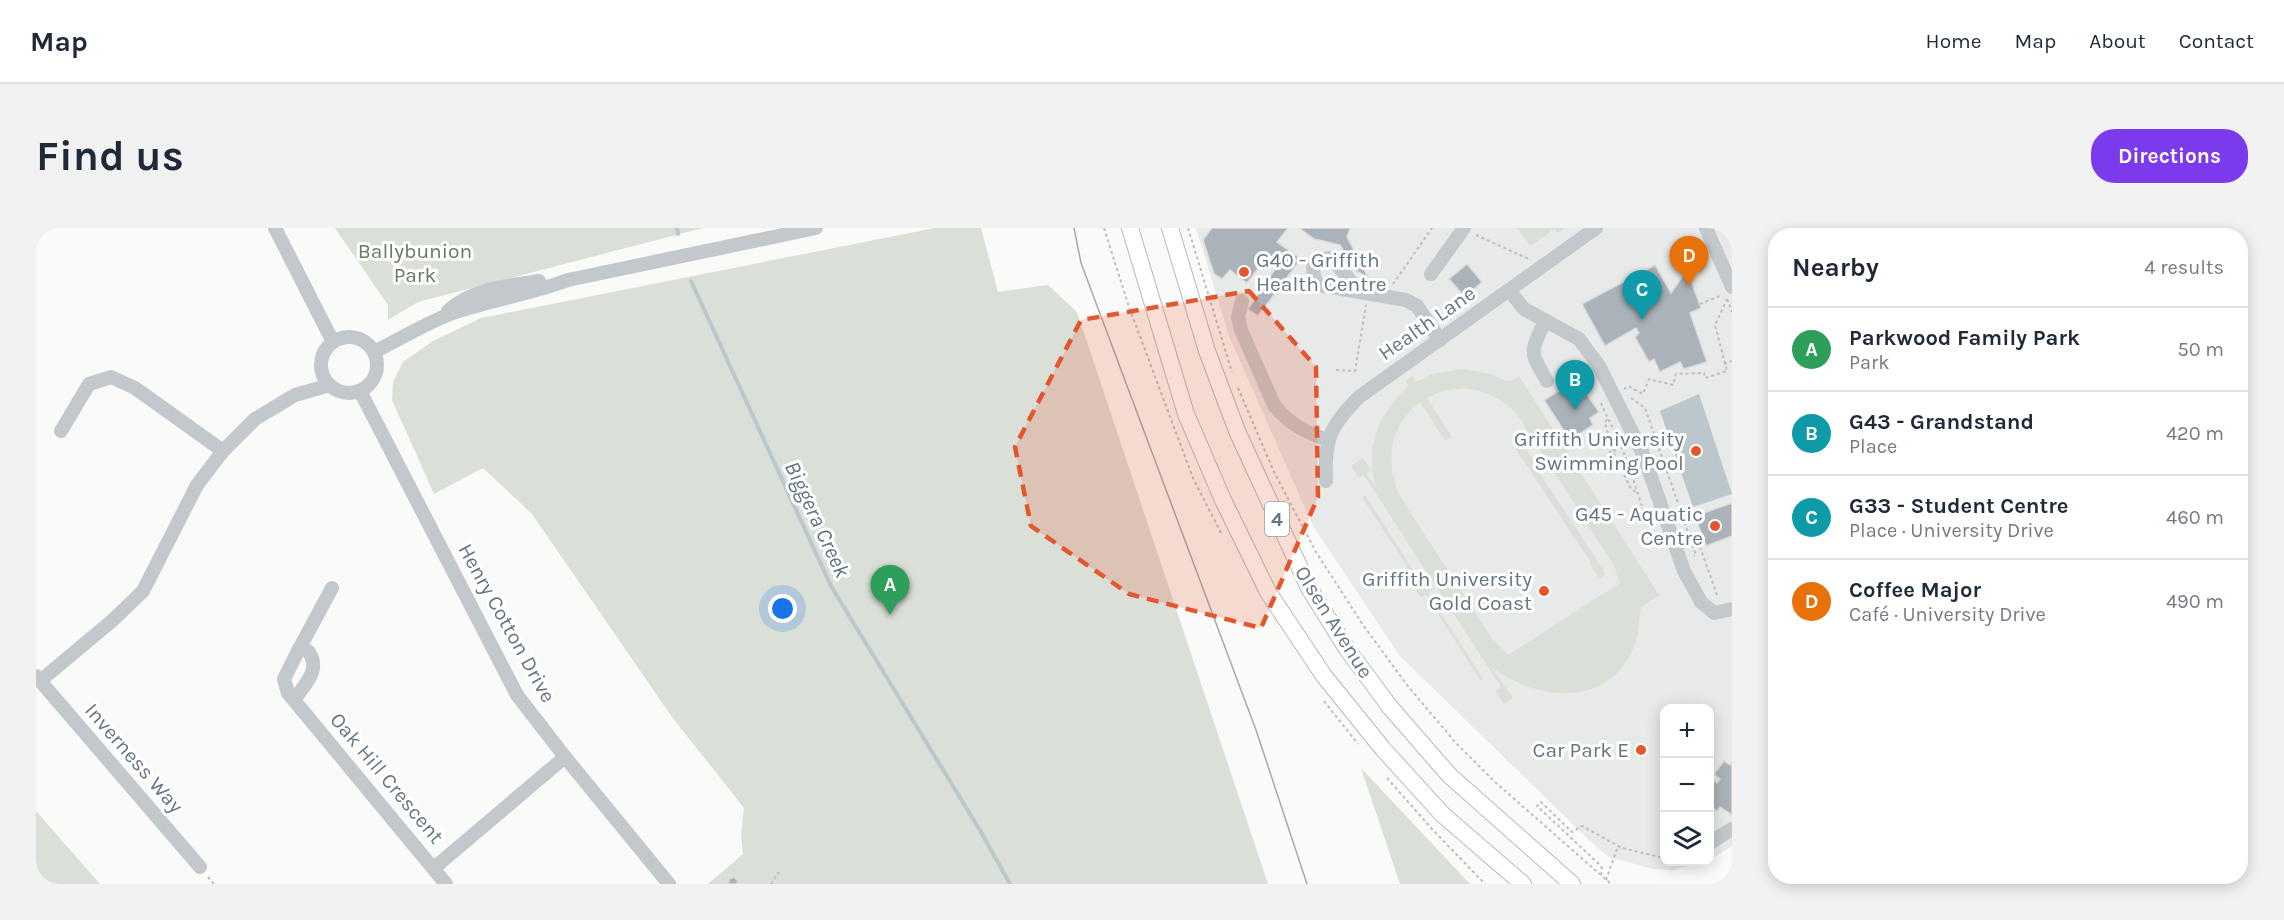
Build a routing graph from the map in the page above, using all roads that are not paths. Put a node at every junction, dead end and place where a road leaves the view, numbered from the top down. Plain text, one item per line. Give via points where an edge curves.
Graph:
1 (275, 228) edge
2 (816, 228) edge
3 (1122, 228) edge
4 (1170, 228) edge
5 (1596, 228) edge
6 (1706, 228) edge
7 (1466, 230) edge
8 (1131, 235) edge
9 (1431, 274) dead end
10 (1509, 290) junction
11 (1364, 293) road end
12 (1728, 294) edge
13 (1242, 301) dead end
14 (1545, 320) junction
15 (1440, 340) junction
16 (333, 342) junction
17 (374, 352) junction
18 (1547, 381) dead end
19 (330, 385) junction
20 (360, 391) junction
21 (61, 431) dead end
22 (1328, 440) junction
23 (223, 451) junction
24 (1326, 481) dead end
25 (332, 588) dead end
26 (1726, 606) edge
27 (299, 649) junction
28 (38, 678) edge
29 (294, 700) junction
30 (565, 757) junction
31 (1732, 829) edge
32 (1714, 840) edge
33 (200, 867) dead end
34 (434, 867) junction
35 (446, 884) edge
36 (669, 884) edge
37 (1523, 884) edge
38 (1572, 884) edge

1 - 16 street
2 - 17 street via 568,280 514,284 479,293 458,303 440,319
3 - 8 main road
4 - 38 main road, Olsen Avenue / 4 via 1207,351 1230,411 1309,588 1390,707 1449,775
5 - 10 street, Health Lane
6 - 12 street
7 - 9 street
8 - 37 main road, Olsen Avenue / 4 via 1186,414 1268,592 1324,675 1383,749 1443,815
10 - 14 street via 1524,309
10 - 15 street, Health Lane
11 - 15 street via 1406,300 1417,306
13 - 22 street via 1238,317 1241,330 1274,405 1294,426
14 - 18 street via 1532,352
14 - 26 street via 1579,339 1599,366 1643,454 1701,602 1714,614
15 - 22 street, Health Lane via 1359,397
16 - 17 street via 350,337 363,341
16 - 19 street via 323,355 321,367
17 - 20 street via 376,375
19 - 20 street via 346,393
19 - 23 street via 296,395 255,419
20 - 30 street, Henry Cotton Drive via 517,695
21 - 23 street via 89,384 111,377 135,388
22 - 24 street, Health Lane
23 - 28 street via 197,485 143,591 113,620
25 - 27 street, Oak Hill Crescent
27 - 29 street, Oak Hill Crescent via 284,679
27 - 29 street via 308,651 314,659 314,669
28 - 33 street, Inverness Way
29 - 34 street, Oak Hill Crescent
30 - 34 street
30 - 36 street, Henry Cotton Drive
31 - 32 street
34 - 35 street, Oak Hill Crescent

